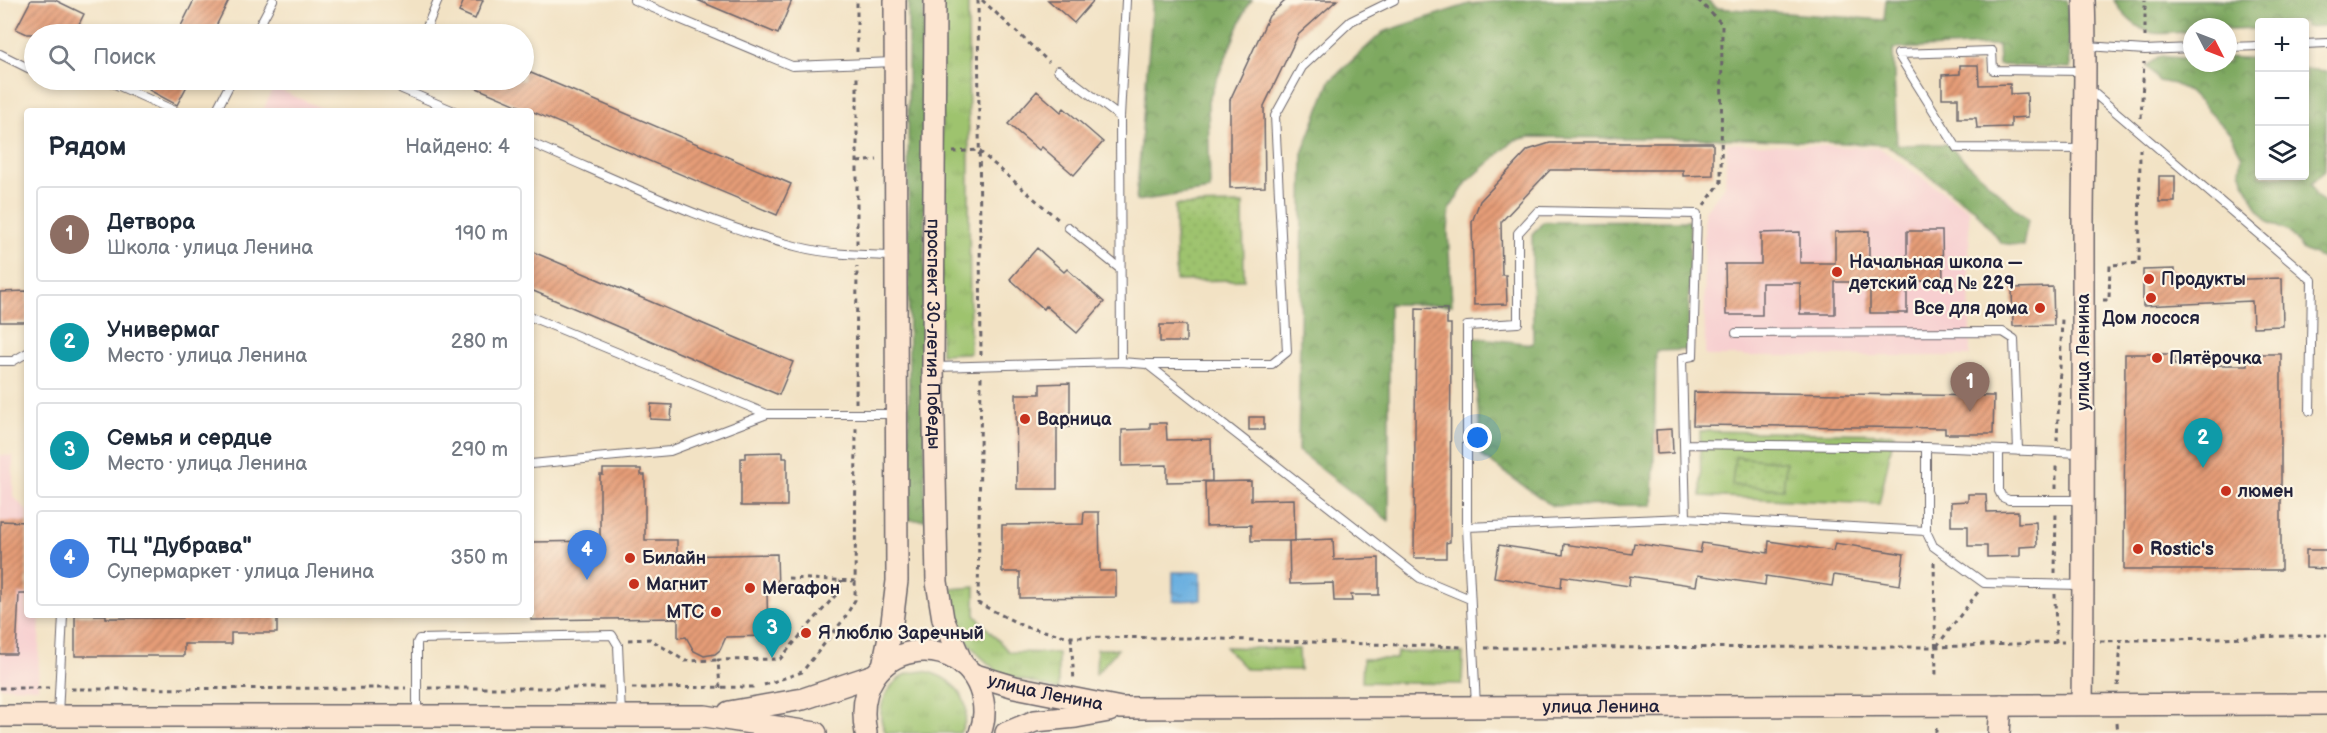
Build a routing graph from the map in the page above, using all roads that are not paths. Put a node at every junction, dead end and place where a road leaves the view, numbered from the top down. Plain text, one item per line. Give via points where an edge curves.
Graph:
1 (273, 0) edge
2 (438, 0) edge
3 (634, 0) edge
4 (895, 0) edge
5 (935, 0) edge
6 (1126, 0) edge
7 (1394, 0) edge
8 (2084, 0) edge
9 (260, 24) edge
10 (428, 24) edge
11 (2327, 43) edge
12 (2309, 44) edge
13 (2086, 46) junction
14 (2255, 46) edge
15 (2237, 47) edge
16 (2183, 48) edge
17 (0, 54) edge
18 (895, 62) junction
19 (24, 66) edge
20 (1058, 70) road end
21 (2085, 78) junction
22 (128, 90) edge
23 (227, 90) edge
24 (404, 90) edge
25 (168, 108) edge
26 (218, 108) edge
27 (447, 108) edge
28 (1120, 117) junction
29 (534, 144) edge
30 (2083, 149) junction
31 (1068, 227) road end
32 (897, 256) junction
33 (1119, 268) junction
34 (534, 318) edge
35 (1736, 333) dead end
36 (24, 355) edge
37 (0, 361) edge
38 (1121, 362) junction
39 (1147, 364) junction
40 (933, 367) junction
41 (2310, 411) dead end
42 (767, 414) junction
43 (896, 414) junction
44 (1684, 444) junction
45 (1926, 447) junction
46 (1999, 451) junction
47 (2018, 451) junction
48 (2083, 453) junction
49 (534, 464) edge
50 (2084, 500) junction
51 (1686, 518) junction
52 (1467, 527) junction
53 (1926, 531) junction
54 (2084, 585) junction
55 (1470, 599) junction
56 (63, 618) edge
57 (968, 670) junction
58 (879, 671) junction
59 (2082, 704) junction
60 (2327, 704) edge
61 (2001, 705) junction
62 (1476, 707) junction
63 (1121, 708) junction
64 (0, 716) edge
65 (417, 716) junction
66 (621, 716) junction
67 (705, 716) junction
68 (58, 717) junction
69 (816, 733) edge
70 (866, 733) edge
71 (980, 733) edge
72 (1006, 733) edge
73 (1999, 733) edge

1 - 9 lane
2 - 10 lane
3 - 18 lane via 792,66
4 - 18 main road
5 - 40 main road, проспект 30-летия Победы
6 - 28 lane
7 - 39 lane via 1351,21 1302,67 1275,116 1287,352 1272,364
8 - 13 main road, улица Ленина
11 - 12 lane
13 - 16 lane
13 - 21 main road, улица Ленина
14 - 15 lane
17 - 19 lane
18 - 32 main road
20 - 28 lane
21 - 30 main road, улица Ленина
21 - 30 lane via 1993,70 1992,51 1898,54 1957,148
21 - 41 lane via 2312,280
22 - 25 lane
23 - 26 lane
24 - 27 lane
28 - 33 lane
29 - 32 lane via 734,229 801,248
30 - 48 main road, улица Ленина
31 - 33 lane
32 - 43 main road
33 - 38 lane
34 - 42 lane
35 - 47 lane via 2003,332 2014,339
36 - 37 lane via 13,361
38 - 39 lane
38 - 40 lane
39 - 55 lane via 1420,578
40 - 57 main road, проспект 30-летия Победы via 937,582 943,619
42 - 43 lane
42 - 49 lane via 670,451
43 - 58 main road via 897,582 892,622
44 - 45 lane
44 - 51 lane
44 - 52 lane via 1682,358 1693,356 1697,214 1538,212 1518,233 1518,323 1467,326
45 - 46 lane
45 - 53 lane
46 - 47 lane
46 - 50 lane via 2002,497
47 - 48 lane
48 - 50 main road, улица Ленина
50 - 54 main road, улица Ленина
51 - 52 lane
51 - 53 lane
52 - 55 lane
53 - 54 lane via 1933,546 1984,583
54 - 59 main road, улица Ленина
55 - 62 lane
56 - 68 lane
57 - 58 main road, улица Ленина via 944,654 923,650 902,654
57 - 63 main road, улица Ленина via 1015,687
57 - 71 main road, проспект 30-летия Победы via 981,692 984,711
58 - 67 main road via 803,699
58 - 70 main road via 865,694 862,714
59 - 60 main road, улица Ленина
59 - 61 main road, улица Ленина
61 - 62 main road, улица Ленина
61 - 73 main road
62 - 63 main road, улица Ленина
63 - 72 main road, улица Ленина via 1035,721
64 - 68 main road
65 - 66 main road
65 - 66 lane via 419,639 612,635 616,640
65 - 68 main road
66 - 67 main road
67 - 69 main road

